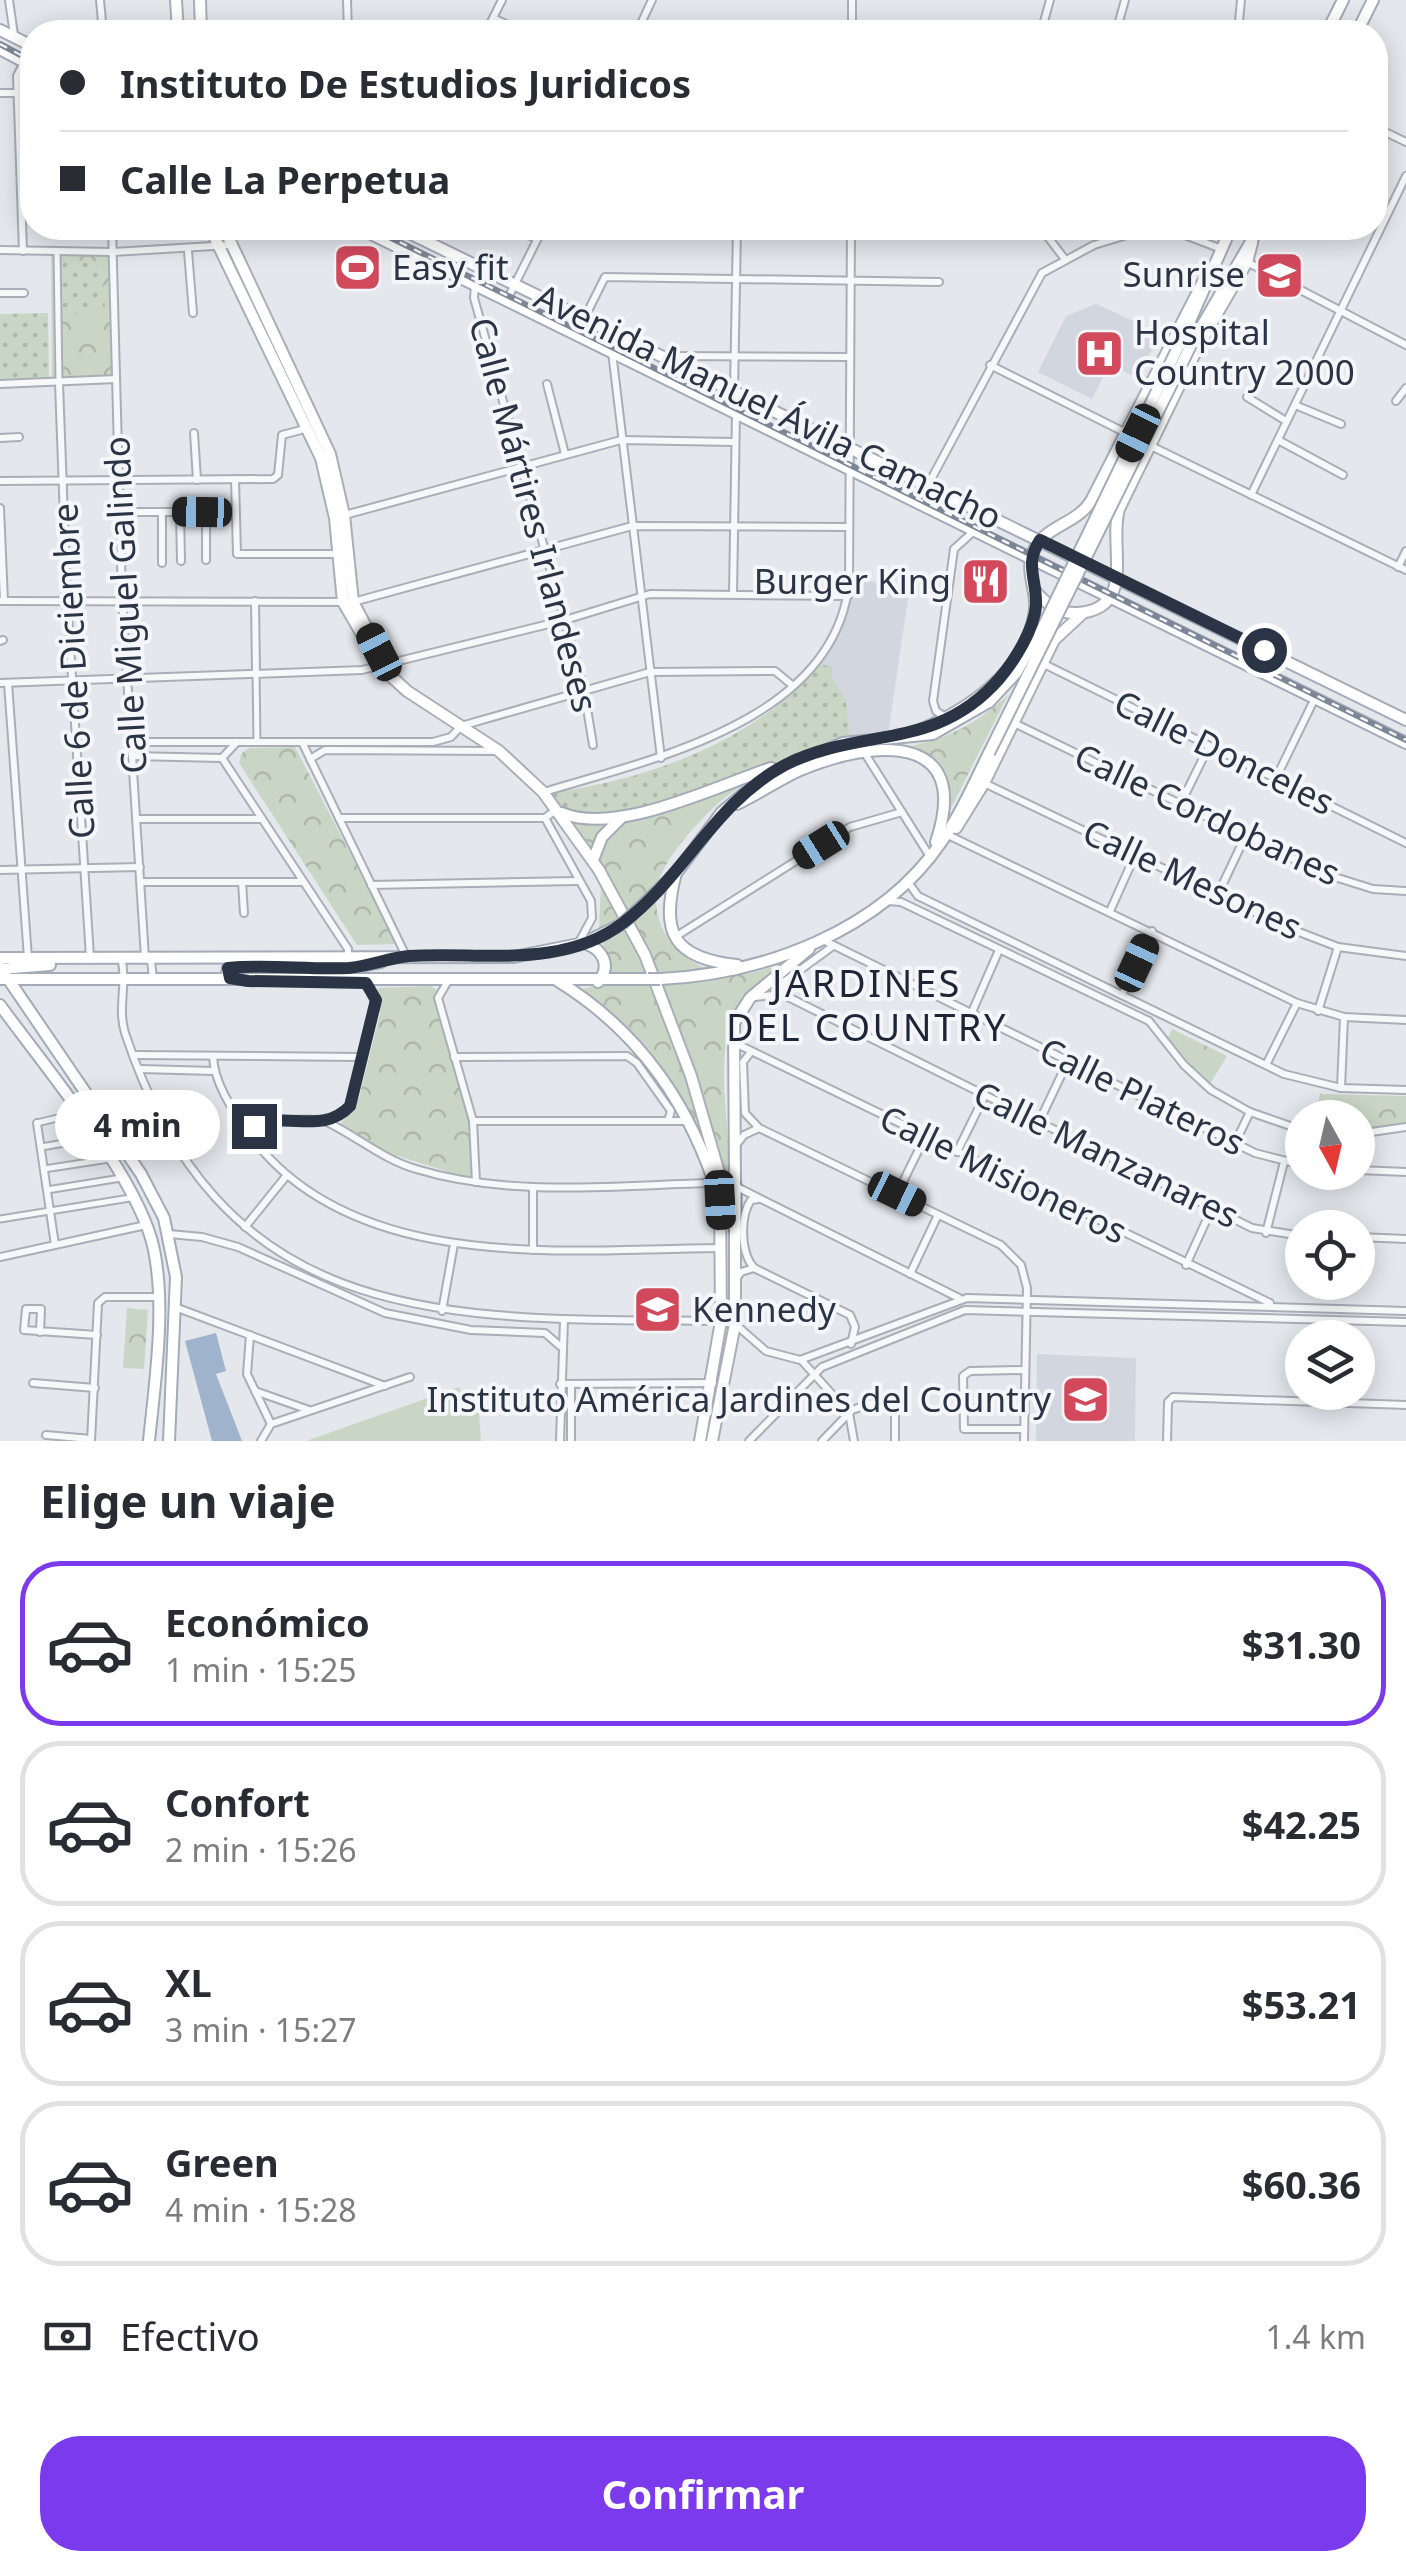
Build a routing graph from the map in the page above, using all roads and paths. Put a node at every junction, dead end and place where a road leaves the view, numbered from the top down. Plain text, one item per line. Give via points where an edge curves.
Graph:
1 (9, 0) edge
2 (502, 0) edge
3 (494, 18) joint
4 (498, 20) edge
5 (0, 30) edge
6 (14, 37) junction
7 (20, 40) edge
8 (20, 72) edge
9 (0, 93) edge
10 (17, 93) junction
11 (20, 93) edge
12 (20, 172) edge
13 (1406, 176) edge
14 (1388, 214) edge
15 (23, 240) edge
16 (112, 240) edge
17 (219, 240) edge
18 (224, 240) edge
19 (383, 240) edge
20 (424, 240) edge
21 (537, 240) edge
22 (736, 240) edge
23 (850, 240) edge
24 (1054, 240) edge
25 (1117, 240) edge
26 (1198, 240) edge
27 (1224, 240) edge
28 (1253, 240) edge
29 (1375, 240) edge
30 (1252, 243) junction
31 (224, 246) junction
32 (1219, 248) junction
33 (0, 250) edge
34 (188, 250) junction
35 (23, 251) junction
36 (57, 251) junction
37 (113, 252) junction
38 (1064, 258) junction
39 (1247, 262) junction
40 (1209, 269) junction
41 (736, 280) junction
42 (850, 281) junction
43 (939, 282) dead end
44 (515, 284) junction
45 (475, 286) junction
46 (0, 293) edge
47 (24, 293) dead end
48 (507, 300) junction
49 (1342, 310) junction
50 (193, 314) dead end
51 (585, 317) junction
52 (1187, 341) junction
53 (1406, 345) edge
54 (612, 351) junction
55 (666, 356) junction
56 (735, 356) junction
57 (850, 357) junction
58 (990, 365) junction
59 (116, 379) junction
60 (60, 383) junction
61 (0, 384) edge
62 (547, 384) dead end
63 (1406, 388) edge
64 (734, 391) junction
65 (1247, 397) dead end
66 (1396, 402) dead end
67 (1295, 406) junction
68 (736, 413) junction
69 (1286, 421) junction
70 (1341, 424) dead end
71 (301, 430) dead end
72 (194, 433) dead end
73 (1126, 433) junction
74 (20, 437) dead end
75 (0, 438) edge
76 (621, 440) junction
77 (1278, 440) junction
78 (734, 442) junction
79 (1151, 446) junction
80 (849, 447) junction
81 (565, 454) junction
82 (849, 469) junction
83 (521, 470) junction
84 (1343, 475) dead end
85 (64, 479) junction
86 (119, 480) junction
87 (197, 480) junction
88 (235, 480) junction
89 (0, 481) edge
90 (928, 485) junction
91 (1100, 485) junction
92 (1251, 495) junction
93 (1126, 496) junction
94 (1, 508) edge
95 (120, 512) junction
96 (162, 512) junction
97 (180, 512) junction
98 (340, 517) junction
99 (632, 526) junction
100 (733, 526) junction
101 (1064, 526) junction
102 (848, 527) junction
103 (974, 531) junction
104 (1040, 540) junction
105 (1115, 548) junction
106 (546, 550) junction
107 (1406, 551) edge
108 (343, 553) junction
109 (1031, 559) junction
110 (206, 560) dead end
111 (180, 561) dead end
112 (162, 563) dead end
113 (1402, 568) edge
114 (1119, 578) junction
115 (1036, 591) junction
116 (733, 594) junction
117 (641, 596) junction
118 (848, 596) junction
119 (1110, 597) junction
120 (122, 598) junction
121 (67, 599) junction
122 (2, 601) edge
123 (254, 601) junction
124 (348, 602) junction
125 (1083, 613) junction
126 (1034, 616) junction
127 (565, 620) junction
128 (1061, 632) junction
129 (1042, 664) junction
130 (384, 669) junction
131 (256, 672) junction
132 (650, 672) junction
133 (128, 678) junction
134 (72, 680) junction
135 (4, 683) edge
136 (792, 685) junction
137 (584, 690) junction
138 (1315, 698) junction
139 (949, 719) junction
140 (1406, 720) edge
141 (1013, 722) junction
142 (461, 726) junction
143 (905, 736) junction
144 (132, 742) junction
145 (238, 742) junction
146 (258, 742) junction
147 (302, 742) junction
148 (1406, 744) edge
149 (593, 745) dead end
150 (1208, 746) junction
151 (499, 750) junction
152 (864, 752) junction
153 (132, 756) junction
154 (222, 758) junction
155 (661, 758) junction
156 (310, 759) junction
157 (787, 764) junction
158 (1276, 778) junction
159 (984, 783) junction
160 (544, 792) junction
161 (1181, 804) junction
162 (560, 810) junction
163 (722, 812) junction
164 (902, 812) junction
165 (339, 818) junction
166 (545, 818) junction
167 (621, 818) junction
168 (136, 819) junction
169 (262, 819) junction
170 (1246, 836) junction
171 (946, 840) junction
172 (1406, 843) edge
173 (1136, 853) junction
174 (930, 856) junction
175 (593, 860) junction
176 (140, 867) junction
177 (85, 868) junction
178 (0, 870) edge
179 (22, 870) junction
180 (676, 872) junction
181 (578, 880) junction
182 (908, 881) junction
183 (140, 882) junction
184 (242, 882) junction
185 (303, 882) junction
186 (372, 885) junction
187 (1406, 891) edge
188 (1218, 894) junction
189 (882, 902) junction
190 (1110, 911) junction
191 (244, 913) dead end
192 (1152, 932) junction
193 (674, 938) junction
194 (828, 943) junction
195 (581, 944) junction
196 (1338, 947) junction
197 (1000, 950) junction
198 (406, 956) junction
199 (1042, 956) junction
200 (1406, 956) edge
201 (348, 957) junction
202 (0, 958) edge
203 (28, 958) junction
204 (90, 958) junction
205 (121, 958) junction
206 (146, 958) junction
207 (752, 964) junction
208 (1036, 967) junction
209 (0, 968) edge
210 (782, 977) junction
211 (4, 979) edge
212 (123, 980) junction
213 (153, 980) junction
214 (248, 981) junction
215 (448, 981) junction
216 (558, 981) junction
217 (598, 982) junction
218 (366, 983) junction
219 (782, 994) junction
220 (1122, 995) junction
221 (750, 998) junction
222 (1297, 1003) junction
223 (0, 1004) edge
224 (1318, 1011) junction
225 (971, 1013) junction
226 (1344, 1017) junction
227 (1406, 1020) edge
228 (1183, 1024) junction
229 (629, 1035) junction
230 (732, 1042) junction
231 (1165, 1042) junction
232 (751, 1052) junction
233 (619, 1054) junction
234 (134, 1055) junction
235 (214, 1056) junction
236 (362, 1057) junction
237 (454, 1057) junction
238 (1068, 1061) junction
239 (1266, 1065) junction
240 (141, 1069) junction
241 (214, 1071) junction
242 (1341, 1088) junction
243 (1406, 1090) edge
244 (985, 1095) junction
245 (1250, 1112) junction
246 (78, 1113) junction
247 (472, 1121) junction
248 (668, 1121) junction
249 (328, 1122) junction
250 (691, 1122) junction
251 (1039, 1122) junction
252 (37, 1123) joint
253 (1285, 1124) edge
254 (1406, 1127) edge
255 (759, 1128) junction
256 (1375, 1132) edge
257 (250, 1134) junction
258 (924, 1137) junction
259 (95, 1138) junction
260 (1236, 1142) junction
261 (40, 1147) junction
262 (735, 1149) junction
263 (957, 1152) junction
264 (109, 1160) junction
265 (1284, 1162) joint
266 (44, 1168) junction
267 (1375, 1171) edge
268 (1406, 1172) edge
269 (287, 1175) junction
270 (121, 1178) junction
271 (717, 1179) junction
272 (476, 1182) junction
273 (735, 1186) junction
274 (533, 1187) junction
275 (47, 1190) junction
276 (897, 1194) junction
277 (133, 1197) junction
278 (760, 1198) junction
279 (1212, 1208) junction
280 (50, 1213) junction
281 (938, 1214) junction
282 (0, 1219) edge
283 (147, 1224) junction
284 (245, 1227) junction
285 (735, 1228) junction
286 (1266, 1233) junction
287 (169, 1234) junction
288 (1285, 1235) edge
289 (1375, 1238) edge
290 (1406, 1239) edge
291 (454, 1244) junction
292 (55, 1245) junction
293 (722, 1248) junction
294 (278, 1250) junction
295 (533, 1250) junction
296 (0, 1257) edge
297 (290, 1258) junction
298 (268, 1262) junction
299 (1186, 1265) junction
300 (754, 1268) junction
301 (283, 1270) junction
302 (910, 1274) junction
303 (735, 1280) junction
304 (158, 1297) junction
305 (960, 1299) junction
306 (1027, 1300) junction
307 (1276, 1306) junction
308 (175, 1307) junction
309 (1027, 1310) junction
310 (442, 1311) junction
311 (1390, 1311) junction
312 (1406, 1312) edge
313 (564, 1320) junction
314 (721, 1321) junction
315 (1389, 1322) junction
316 (1406, 1322) edge
317 (735, 1324) junction
318 (40, 1332) dead end
319 (250, 1334) junction
320 (97, 1335) junction
321 (851, 1344) junction
322 (560, 1346) junction
323 (797, 1360) junction
324 (1024, 1370) junction
325 (812, 1376) junction
326 (410, 1377) dead end
327 (34, 1383) dead end
328 (713, 1383) junction
329 (560, 1384) junction
330 (571, 1384) junction
331 (384, 1386) junction
332 (95, 1388) junction
333 (254, 1390) junction
334 (1406, 1404) edge
335 (310, 1411) junction
336 (849, 1412) junction
337 (271, 1424) junction
338 (1024, 1430) junction
339 (46, 1435) dead end
340 (91, 1440) edge
341 (149, 1441) edge
342 (169, 1441) edge
343 (261, 1441) edge
344 (560, 1441) edge
345 (571, 1441) edge
346 (700, 1441) edge
347 (712, 1441) edge
348 (750, 1441) edge
349 (822, 1441) edge
350 (854, 1441) edge
351 (895, 1441) edge
352 (1024, 1441) edge
353 (1167, 1441) edge

1 - 6 street
2 - 3 street
3 - 4 street
5 - 6 main road
6 - 7 main road
8 - 10 street
9 - 10 street
10 - 11 street
10 - 12 street
13 - 14 street
15 - 35 street
16 - 37 street, Calle Miguel Galindo
17 - 31 main road
18 - 31 main road
19 - 45 main road, Avenida Manuel Ávila Camacho
20 - 44 main road, Avenida Manuel Ávila Camacho
21 - 44 street
22 - 41 street
23 - 42 street
24 - 38 street
25 - 38 street
26 - 32 street
27 - 32 main road
28 - 30 main road
29 - 49 street
30 - 39 main road
30 - 52 main road via 1219,303
31 - 34 street
31 - 98 main road
32 - 40 main road
33 - 35 street
34 - 37 street
34 - 50 street
35 - 36 street
36 - 37 street
36 - 60 street
37 - 59 street, Calle Miguel Galindo
38 - 58 street via 1031,286
39 - 49 street
39 - 79 main road
40 - 52 main road
40 - 73 main road
41 - 42 street
41 - 51 street via 605,278
41 - 56 street
42 - 43 street
42 - 57 street
44 - 48 street
44 - 51 main road, Avenida Manuel Ávila Camacho
45 - 48 main road, Avenida Manuel Ávila Camacho
45 - 83 street, Calle Mártires Irlandeses
46 - 47 street
48 - 54 main road, Avenida Manuel Ávila Camacho
49 - 53 street
49 - 67 street
51 - 55 main road, Avenida Manuel Ávila Camacho
52 - 143 main road, bridge via 1016,674 968,718 934,734
52 - 171 main road, bridge
54 - 68 main road, Avenida Manuel Ávila Camacho
54 - 76 street
55 - 56 street
55 - 64 main road, Avenida Manuel Ávila Camacho
56 - 57 street
56 - 64 street
57 - 80 street
58 - 73 street
58 - 90 street
59 - 60 street
59 - 86 street, Calle Miguel Galindo
60 - 61 street
60 - 85 street, Calle 6 de Diciembre
62 - 81 street
63 - 66 street
64 - 80 main road, Avenida Manuel Ávila Camacho
65 - 69 street
67 - 69 street
67 - 70 street
68 - 78 street
68 - 82 main road, Avenida Manuel Ávila Camacho
69 - 77 street
71 - 88 street via 282,435 276,478
72 - 87 street
73 - 91 main road
74 - 75 street
76 - 78 street
76 - 81 street
76 - 99 street
77 - 84 street
77 - 92 street
78 - 100 street
79 - 92 street
79 - 93 main road
80 - 82 street
80 - 90 main road, Avenida Manuel Ávila Camacho
81 - 83 street
82 - 102 street
82 - 103 main road, Avenida Manuel Ávila Camacho
83 - 98 street
83 - 106 street, Calle Mártires Irlandeses
85 - 86 street
85 - 89 street
85 - 121 street, Calle 6 de Diciembre
86 - 87 street
86 - 95 street, Calle Miguel Galindo
87 - 88 street
88 - 108 street via 237,554
90 - 104 main road, Avenida Manuel Ávila Camacho
91 - 93 main road via 1106,504
91 - 101 main road via 1080,516
92 - 113 street
93 - 105 main road via 1114,525
94 - 122 street
95 - 96 street
95 - 120 street, Calle Miguel Galindo
96 - 97 street
96 - 112 street
97 - 110 street via 206,512
97 - 111 street
98 - 108 main road
99 - 100 street
99 - 106 street
99 - 117 street
100 - 102 street
100 - 116 street
101 - 104 main road
101 - 105 main road via 1087,526
102 - 118 street
103 - 109 main road, Avenida Manuel Ávila Camacho
103 - 139 street via 954,547 933,701
104 - 109 main road
104 - 114 main road, Avenida Manuel Ávila Camacho
105 - 114 main road
106 - 124 street
106 - 127 street, Calle Mártires Irlandeses
107 - 113 street
108 - 124 main road
109 - 115 main road
109 - 119 main road, Avenida Manuel Ávila Camacho
114 - 119 main road
114 - 140 main road, Avenida Manuel Ávila Camacho
115 - 125 main road via 1056,609
115 - 126 main road
116 - 117 street
116 - 118 street
117 - 127 street
117 - 132 street
118 - 136 street via 822,652
119 - 125 main road
119 - 138 main road, Avenida Manuel Ávila Camacho
120 - 121 street
120 - 123 street
120 - 133 street, Calle Miguel Galindo
121 - 122 street
121 - 134 street, Calle 6 de Diciembre
123 - 124 street
123 - 131 street
124 - 130 main road
125 - 128 main road
126 - 128 main road via 1051,616
126 - 139 main road via 1000,677
127 - 130 street
127 - 137 street, Calle Mártires Irlandeses
128 - 129 main road
129 - 141 main road
129 - 150 street, Calle Donceles
130 - 131 street
130 - 142 main road
131 - 133 street
131 - 146 street
132 - 136 street via 776,671
132 - 137 street
132 - 155 street
133 - 134 street
133 - 144 street, Calle Miguel Galindo
134 - 135 street
134 - 177 street, Calle 6 de Diciembre
135 - 179 street
136 - 155 street via 717,736
137 - 142 street
137 - 149 street, Calle Mártires Irlandeses
138 - 148 main road, Avenida Manuel Ávila Camacho
138 - 158 street
139 - 143 main road
141 - 159 main road
141 - 161 street, Calle Cordobanes
142 - 147 street via 433,742
142 - 151 main road
143 - 157 main road via 843,743
144 - 145 street
144 - 153 street, Calle Miguel Galindo
145 - 146 street
145 - 154 street
146 - 147 street
147 - 156 street
150 - 158 street, Calle Donceles
150 - 161 street
151 - 156 street via 325,750
151 - 160 main road
152 - 163 main road via 797,772
152 - 164 street
152 - 174 main road via 914,754 941,772 944,817
153 - 154 street
153 - 168 street, Calle Miguel Galindo
154 - 169 street
155 - 160 street
156 - 165 street
157 - 163 main road
157 - 167 main road
158 - 172 street, Calle Donceles
159 - 171 main road
159 - 173 street, Calle Mesones
160 - 162 main road
161 - 170 street, Calle Cordobanes
162 - 166 street
162 - 167 main road via 590,820
162 - 175 main road
163 - 180 main road
164 - 174 street
164 - 193 street via 850,826
165 - 166 street
165 - 186 street
166 - 181 street
167 - 175 main road via 602,837
168 - 169 street
168 - 176 street, Calle Miguel Galindo
169 - 185 street
170 - 187 street, Calle Cordobanes via 1345,882
170 - 188 street
171 - 174 main road
171 - 190 street
173 - 188 street, Calle Mesones
173 - 190 street
174 - 182 main road
175 - 271 main road via 646,954 691,1076
176 - 177 street
176 - 183 street, Calle Miguel Galindo
177 - 179 street
177 - 204 street, Calle 6 de Diciembre
178 - 179 street
179 - 203 street
180 - 193 main road via 668,914
180 - 195 main road, bridge via 622,924
181 - 186 street
181 - 195 street via 593,910
182 - 189 main road
182 - 199 street via 918,896
183 - 184 street
183 - 206 street, Calle Miguel Galindo
184 - 185 street
184 - 191 street
185 - 201 street
186 - 198 street
188 - 196 street, Calle Mesones
189 - 194 main road
189 - 197 street via 901,902
190 - 192 street
192 - 220 street
192 - 222 street
193 - 207 main road via 702,960
194 - 207 main road
194 - 210 main road
194 - 225 street, Calle Plateros
195 - 198 main road via 514,957
195 - 217 main road via 604,959
196 - 200 street, Calle Mesones
196 - 224 street
197 - 208 street
197 - 225 street
198 - 201 main road
198 - 214 main road via 354,968 228,968 230,978
199 - 208 street
199 - 220 street
201 - 206 main road
202 - 203 main road
203 - 204 main road
204 - 205 main road
204 - 209 main road
205 - 206 main road
205 - 212 street
206 - 213 street, Calle Miguel Galindo
207 - 217 main road
208 - 231 street via 1148,1021
209 - 211 main road
210 - 219 street
210 - 221 main road
211 - 212 main road
211 - 287 main road via 140,1174
212 - 213 main road
212 - 234 street via 122,1016
213 - 214 main road
214 - 218 main road
215 - 216 main road
215 - 218 main road
215 - 237 street via 438,998
216 - 217 main road
216 - 229 main road
218 - 236 street via 376,1000
219 - 221 street
219 - 244 street, Calle Manzanares
220 - 228 street
221 - 230 main road via 737,1015
222 - 224 street
222 - 239 street
223 - 246 main road
224 - 226 street
225 - 238 street, Calle Plateros
226 - 227 street
226 - 242 street
228 - 231 street via 1169,1026
228 - 239 street
229 - 233 street via 629,1046
229 - 250 main road
230 - 232 street, Calle Misioneros
230 - 262 main road
231 - 245 street via 1197,1078
232 - 255 street via 742,1062 744,1106
232 - 258 street, Calle Misioneros
233 - 237 street
233 - 248 street via 638,1063 666,1098
234 - 235 street
234 - 240 street
235 - 236 street
235 - 241 street
236 - 249 street via 350,1106
237 - 247 street
238 - 251 street
238 - 260 street, Calle Plateros
239 - 242 street
240 - 241 street
240 - 284 street via 184,1160
241 - 257 street
242 - 243 street
244 - 251 street, Calle Manzanares
244 - 263 street
245 - 253 street
245 - 260 street
246 - 252 street
246 - 259 main road
247 - 248 street
247 - 272 street
248 - 250 street
249 - 257 street via 268,1122
249 - 272 street via 390,1159
250 - 271 main road
251 - 279 street, Calle Manzanares
252 - 261 street
254 - 256 street
255 - 262 street via 744,1134
255 - 276 street
257 - 269 street
258 - 263 street, Calle Misioneros
258 - 276 street
259 - 261 street
259 - 264 main road
260 - 265 street, Calle Plateros
261 - 266 street
262 - 273 main road
263 - 299 street, Calle Misioneros
264 - 266 street
264 - 270 main road
265 - 286 street
266 - 275 street
267 - 268 street
269 - 284 street
269 - 291 street via 347,1211
270 - 275 street
270 - 277 main road
271 - 274 street
271 - 285 main road
271 - 293 main road
272 - 274 street
273 - 278 street
273 - 285 highway
274 - 295 street
275 - 280 street
276 - 281 street
277 - 280 street
277 - 283 main road
278 - 300 street via 745,1210 744,1252
278 - 302 street
279 - 286 street, Calle Manzanares
279 - 299 street
280 - 282 street
280 - 292 street
281 - 302 street
281 - 306 street via 1009,1250 1024,1272
283 - 292 street
283 - 304 main road
284 - 294 street
285 - 303 main road
286 - 288 street, Calle Manzanares
287 - 298 street via 217,1240
287 - 308 main road
289 - 290 street
291 - 295 street
291 - 310 street
292 - 296 street
293 - 295 street
293 - 314 main road
294 - 297 street
294 - 298 street via 278,1258
297 - 301 street via 282,1260
297 - 310 street via 371,1293
298 - 301 street
299 - 307 street, Calle Misioneros
300 - 303 street
300 - 321 street via 850,1315
301 - 322 street via 386,1314 470,1330 545,1333
302 - 305 street
303 - 317 main road
304 - 320 street via 100,1299
304 - 341 main road
305 - 306 street
305 - 321 street
306 - 307 street
306 - 309 street
307 - 311 street
308 - 319 street
308 - 342 main road
309 - 315 street
309 - 324 street
309 - 325 street via 958,1311
310 - 313 street
311 - 312 street
311 - 315 street
313 - 314 street
313 - 322 street
314 - 317 street
314 - 328 main road
315 - 316 street
317 - 323 street via 766,1351
317 - 347 main road
318 - 320 street
319 - 331 street
319 - 333 street via 246,1353
320 - 332 street
321 - 323 street
322 - 329 street
323 - 325 street via 808,1364
324 - 338 street
324 - 338 street via 963,1376 964,1430
325 - 336 street
325 - 348 street
326 - 331 street
327 - 332 street
328 - 330 street
328 - 346 main road
329 - 330 street
329 - 344 street
330 - 345 street
331 - 335 street
332 - 340 street
333 - 335 street
333 - 337 street
334 - 353 street via 1173,1396
335 - 337 street
336 - 349 street
336 - 350 street
336 - 351 street via 893,1398
337 - 343 street
338 - 352 street
339 - 340 street

